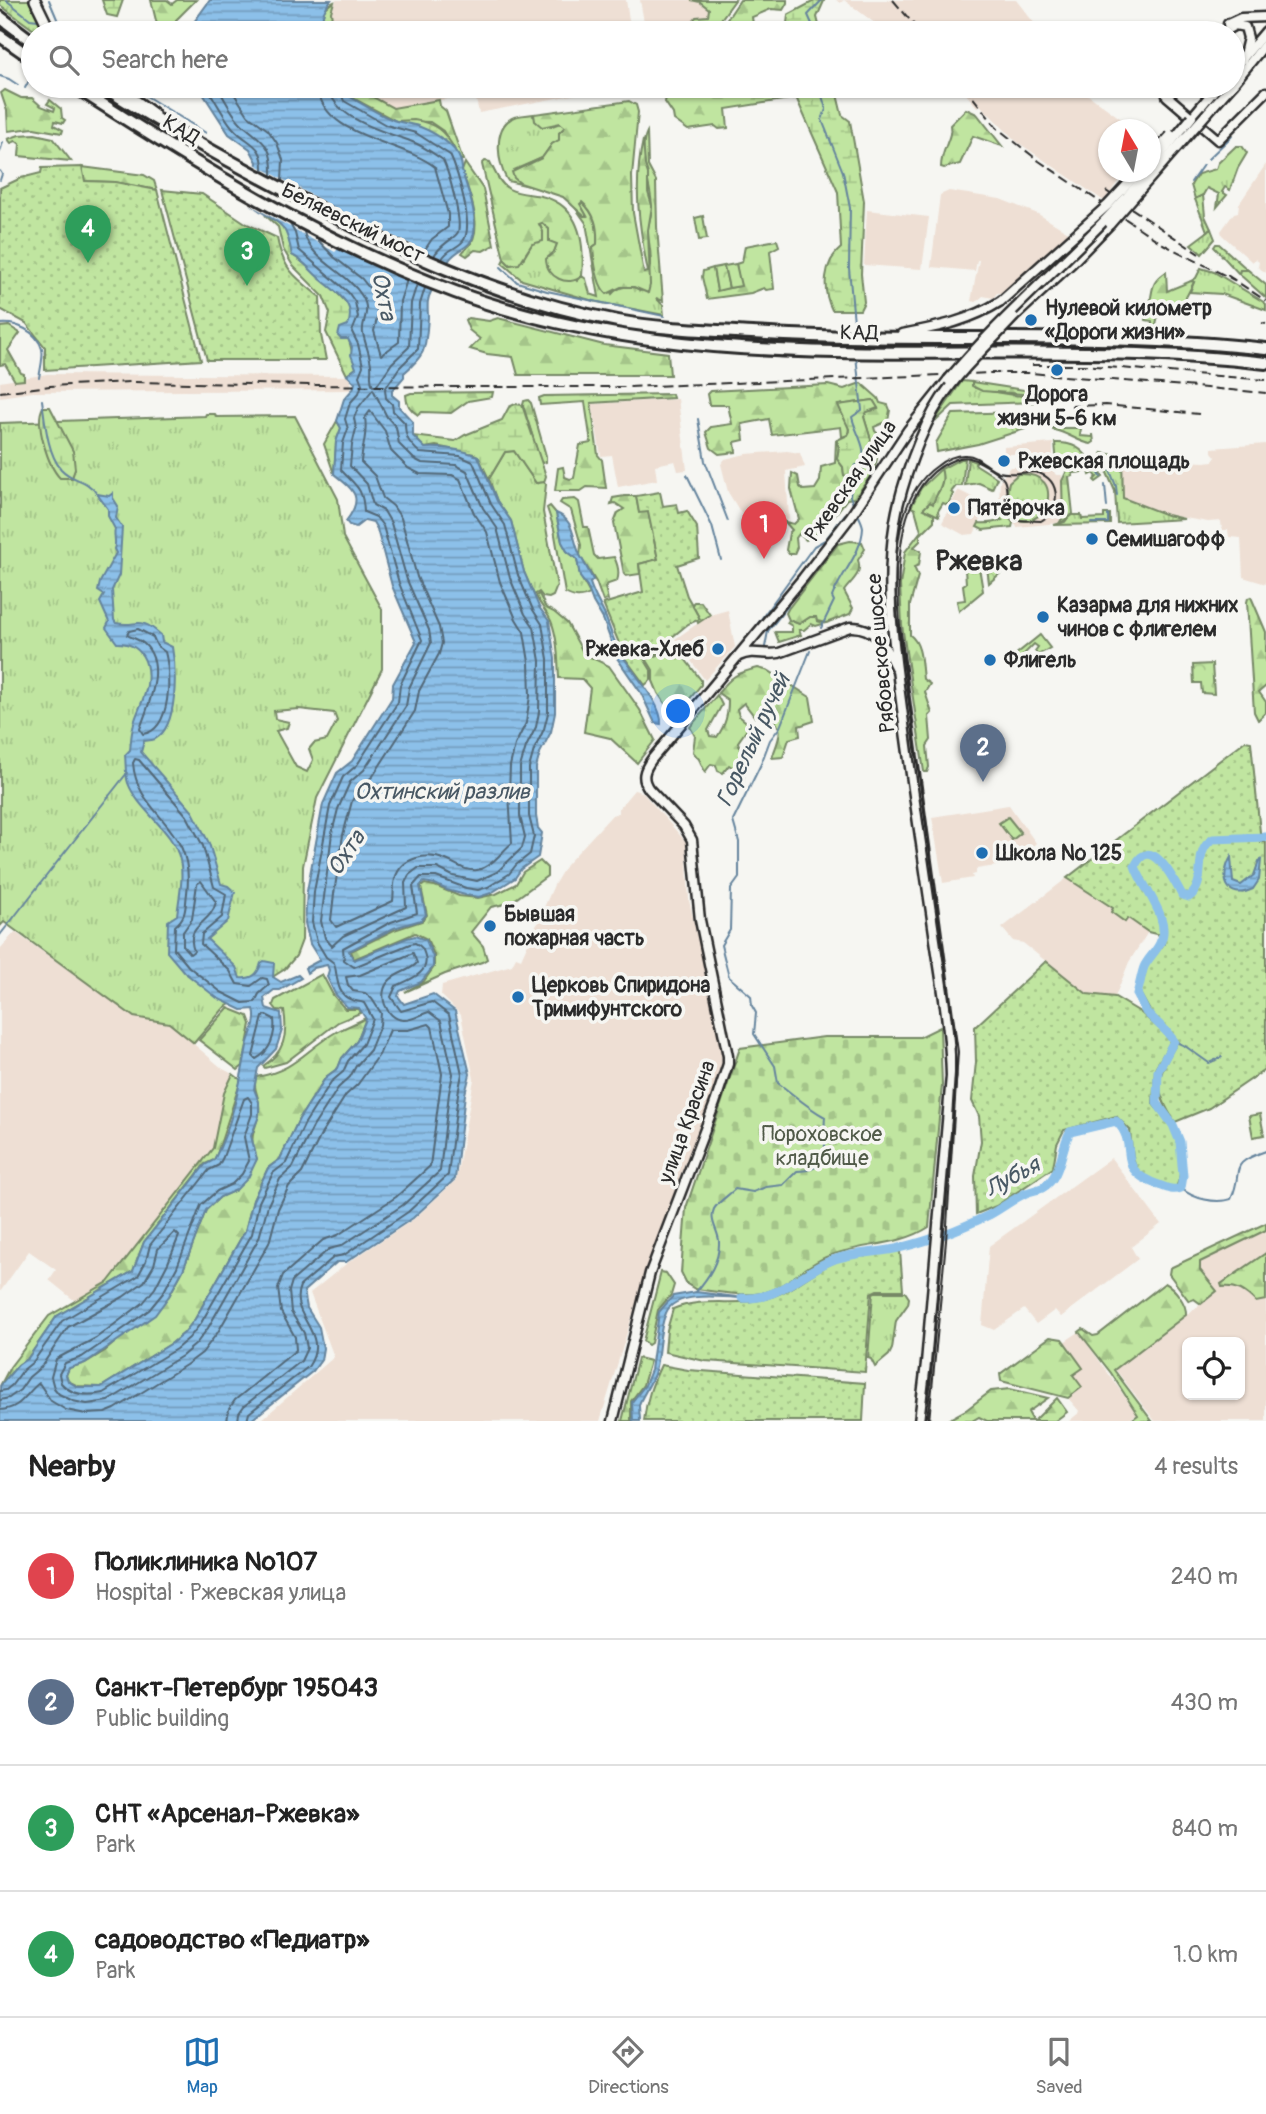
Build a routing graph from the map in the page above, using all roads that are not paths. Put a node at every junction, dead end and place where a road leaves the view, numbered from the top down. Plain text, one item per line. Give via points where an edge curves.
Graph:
1 (35, 0) edge
2 (0, 17) edge
3 (1266, 17) edge
4 (45, 21) edge
5 (1233, 21) edge
6 (1245, 27) edge
7 (1266, 30) edge
8 (21, 33) edge
9 (0, 36) edge
10 (1266, 43) edge
11 (1245, 48) edge
12 (21, 51) edge
13 (1266, 51) edge
14 (1245, 55) edge
15 (1245, 63) edge
16 (1245, 65) edge
17 (1266, 92) edge
18 (94, 98) edge
19 (122, 98) edge
20 (135, 98) edge
21 (1169, 98) edge
22 (1208, 98) edge
23 (1221, 98) edge
24 (1198, 109) junction
25 (163, 122) junction
26 (1161, 146) edge
27 (1161, 155) edge
28 (242, 168) joint
29 (1130, 182) edge
30 (1138, 182) edge
31 (232, 183) joint
32 (466, 277) joint
33 (458, 293) joint
34 (885, 337) junction
35 (1266, 349) edge
36 (1266, 363) edge
37 (738, 656) junction
38 (898, 677) junction
39 (649, 763) joint
40 (613, 1421) edge
41 (919, 1421) edge

1 - 4 main road
2 - 8 highway
3 - 5 main road
6 - 11 main road
7 - 14 main road, Рябовское шоссе
9 - 12 highway
10 - 15 main road, Рябовское шоссе
13 - 16 main road
17 - 21 main road via 1218,140
18 - 31 highway, КАД
19 - 25 highway, КАД
20 - 25 main road
22 - 24 main road
23 - 38 main road, Рябовское шоссе, bridge via 1127,205 1014,317 943,397 923,433 895,521 889,590
24 - 26 main road, bridge
24 - 27 main road, bridge
25 - 28 highway, КАД
28 - 32 highway, Беляевский мост via 363,232
29 - 34 main road, bridge via 986,311 957,323
30 - 37 main road, Ржевская улица, bridge via 948,380 908,430 851,516
31 - 33 highway, Беляевский мост via 339,241
32 - 34 highway, КАД via 522,297 619,321 672,328
33 - 36 highway, КАД via 578,326 728,347 1176,356
34 - 35 highway, КАД via 1176,342
37 - 38 main road via 750,651 774,654 850,627 864,627 877,635
37 - 39 main road, Ржевская улица
38 - 41 main road, Рябовское шоссе via 950,1038 951,1076
39 - 40 main road, улица Красина via 645,783 692,840 700,920 728,1064 650,1273

